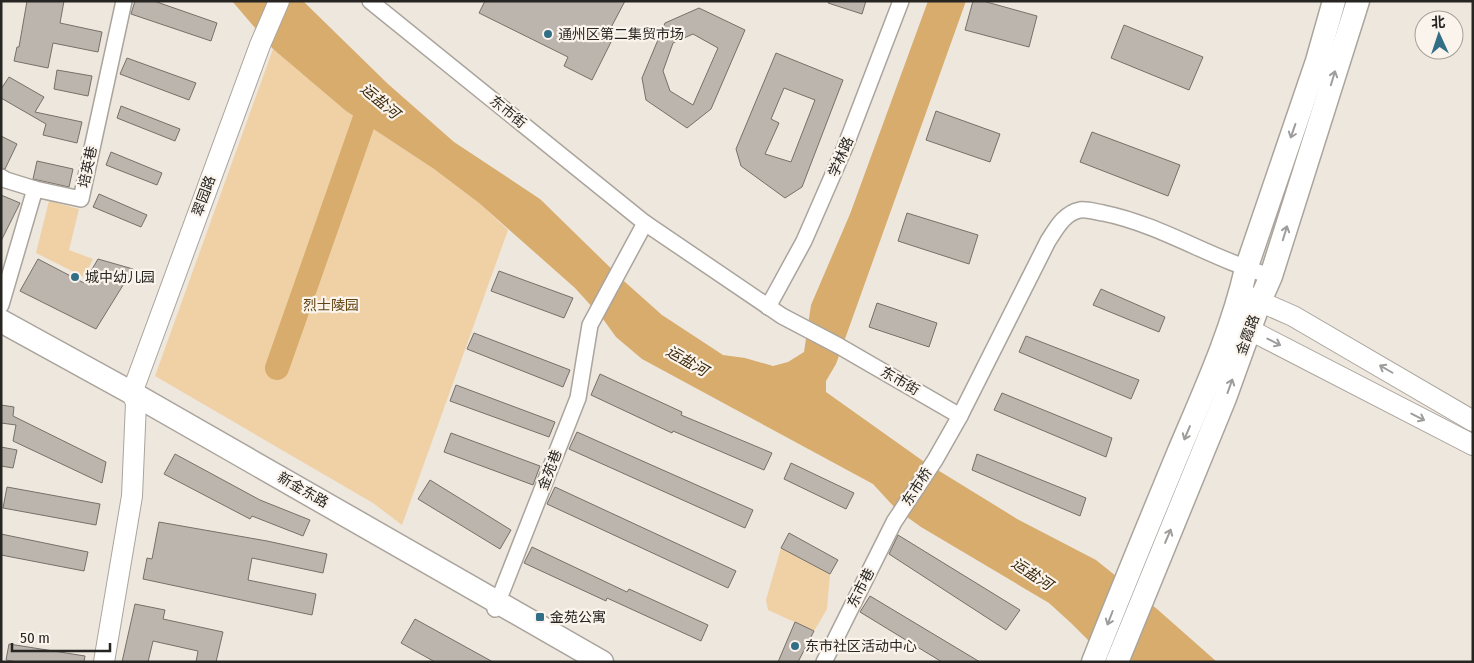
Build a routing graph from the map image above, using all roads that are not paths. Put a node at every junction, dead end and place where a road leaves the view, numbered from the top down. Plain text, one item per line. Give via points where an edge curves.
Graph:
1 (124, 1) edge
2 (279, 1) edge
3 (370, 1) edge
4 (901, 1) edge
5 (1334, 1) edge
6 (1358, 1) edge
7 (1, 177) edge
8 (35, 189) junction
9 (645, 223) junction
10 (1246, 269) junction
11 (1271, 276) junction
12 (1250, 297) junction
13 (1, 305) edge
14 (768, 307) junction
15 (1, 321) edge
16 (1240, 326) junction
17 (1, 333) edge
18 (134, 398) junction
19 (960, 416) junction
20 (1473, 421) edge
21 (1473, 445) edge
22 (899, 515) joint
23 (496, 606) junction
24 (104, 662) edge
25 (583, 662) edge
26 (602, 662) edge
27 (824, 662) edge
28 (1093, 662) edge
29 (1117, 662) edge

1 - 8 street, 培英巷 via 81,198
2 - 18 street, 翠园路 via 260,45
3 - 9 street, 东市街
4 - 14 street, 学林路 via 846,148 804,241
5 -> 10 main road, 金霞路 via 1317,61
11 -> 6 main road, 金霞路
7 - 8 street
8 - 13 street
9 - 14 street, 东市街
9 - 23 street, 金苑巷 via 590,325 578,398
10 - 11 street, 东市桥
10 - 12 main road, 金霞路
10 - 19 street, 东市桥 via 1128,218 1080,210 1069,215 1048,241
11 - 12 main road, 金霞路
12 - 16 main road, 金霞路
20 -> 12 street via 1293,316
14 - 19 street, 东市街
15 - 18 main road, 新金东路
16 -> 21 street
16 -> 28 main road, 金霞路 via 1205,389
29 -> 16 main road, 金霞路 via 1226,398
17 - 18 main road, 新金东路
18 - 23 main road, 新金东路
18 - 24 street, 翠园路 via 132,496
19 - 22 street, 东市桥
22 - 27 street, 东市巷
23 - 25 main road, 新金东路
23 - 26 main road, 新金东路

